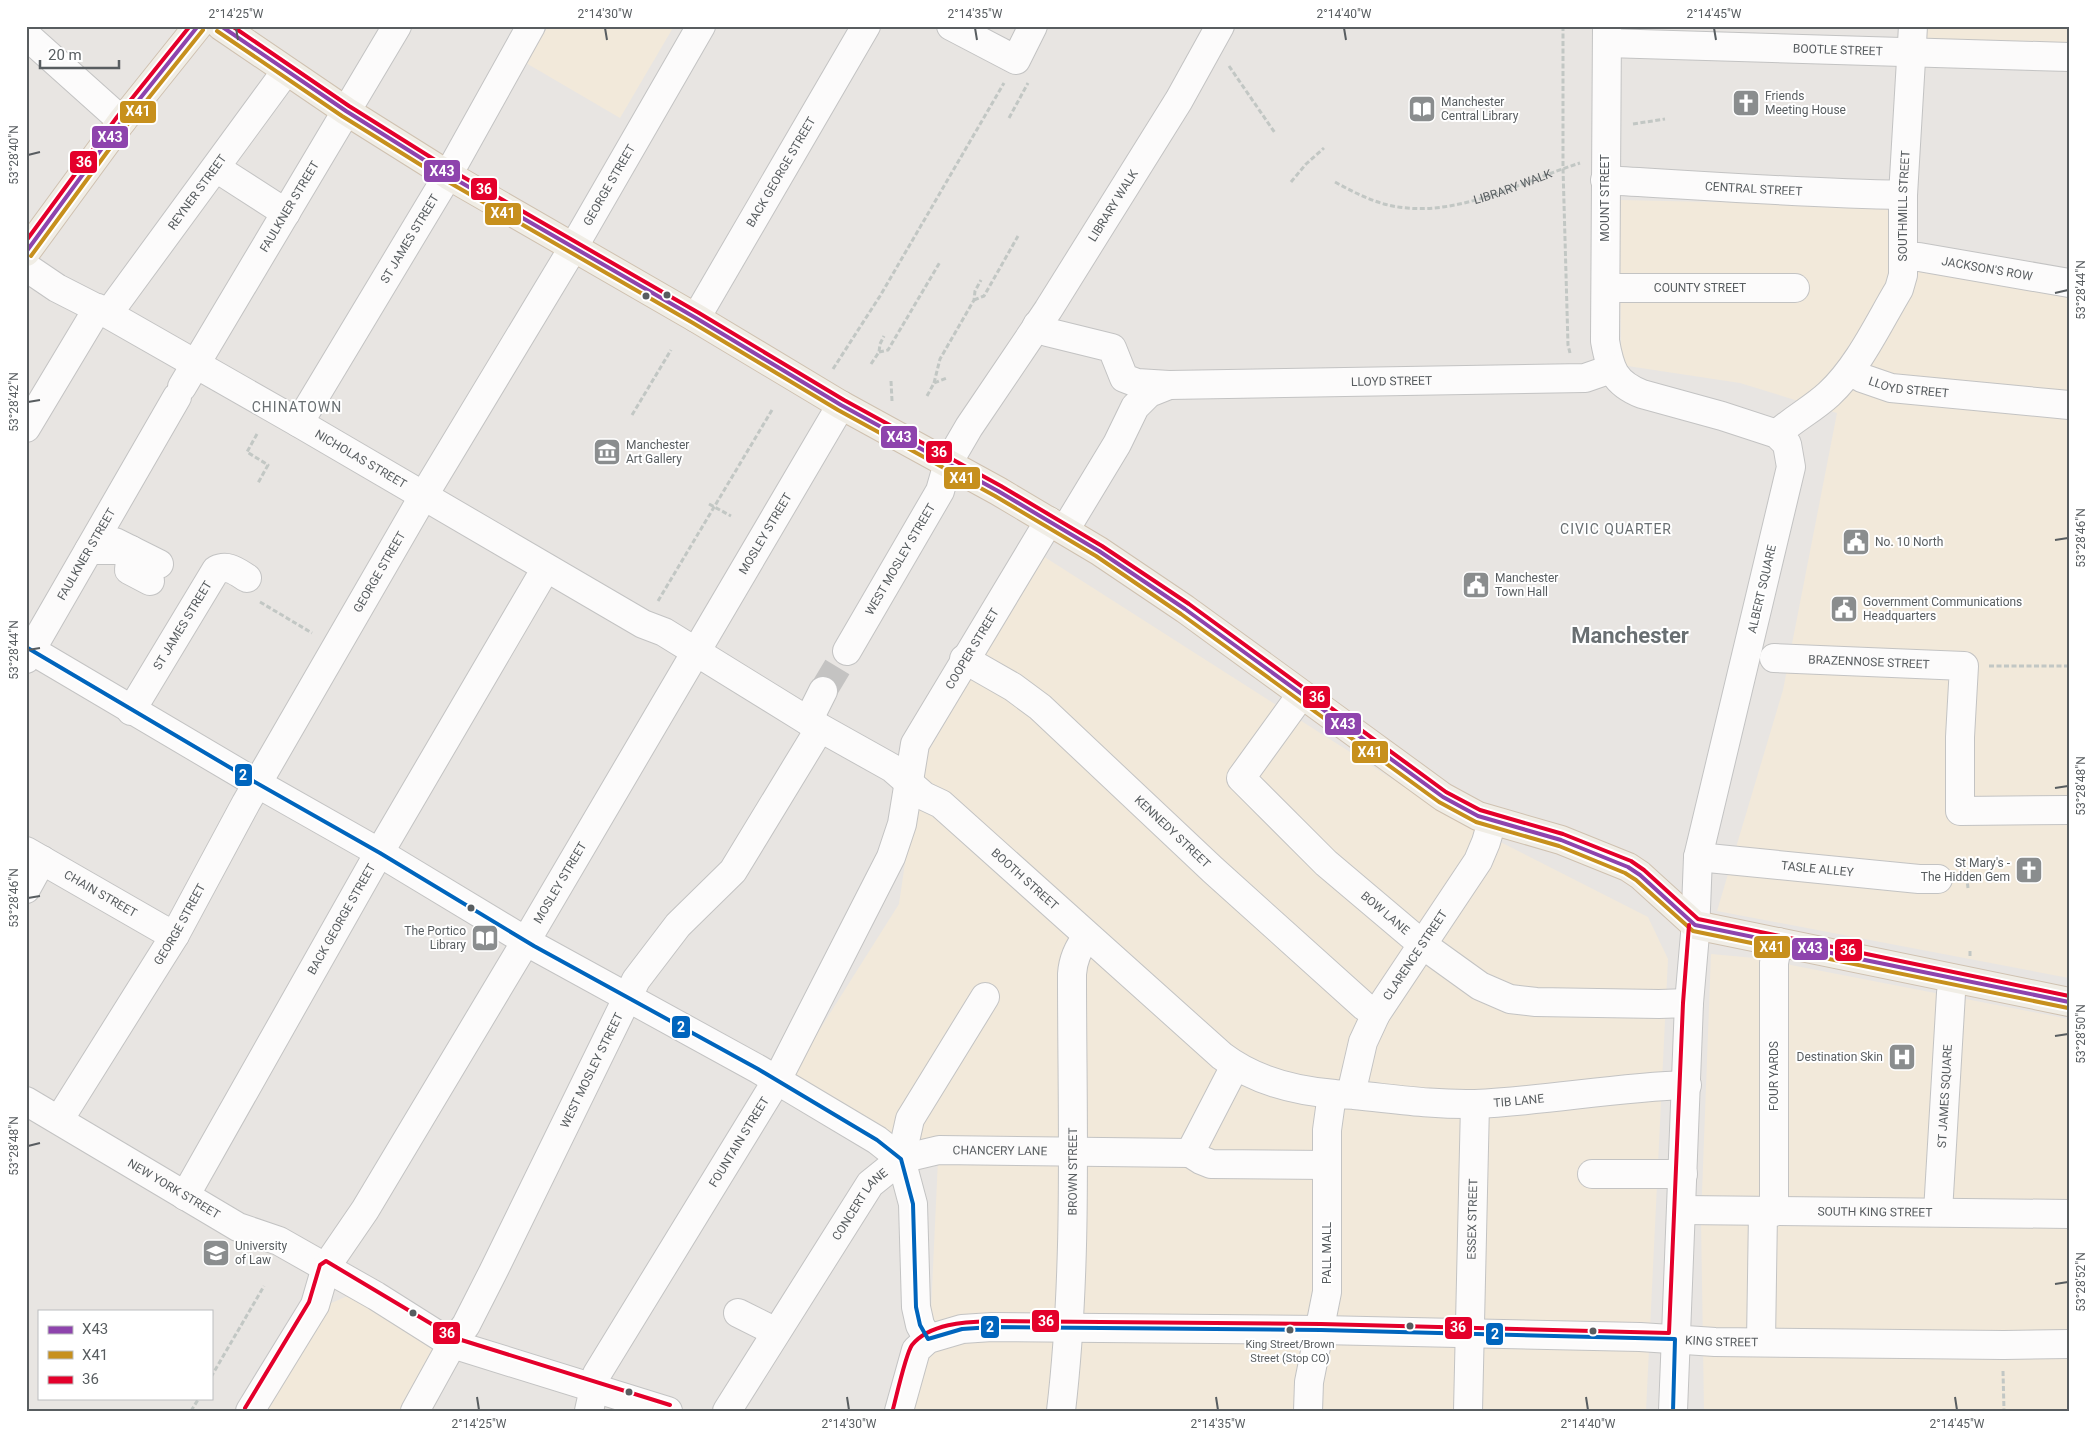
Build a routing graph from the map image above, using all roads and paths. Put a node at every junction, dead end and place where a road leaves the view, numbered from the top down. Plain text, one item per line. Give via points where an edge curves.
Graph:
1 (198, 26) edge
2 (221, 26) edge
3 (397, 26) edge
4 (531, 26) edge
5 (701, 26) edge
6 (866, 26) edge
7 (951, 26) edge
8 (1033, 26) edge
9 (1563, 26) edge
10 (1216, 33) edge
11 (1607, 34) edge
12 (26, 35) edge
13 (1912, 39) edge
14 (2069, 57) edge
15 (1016, 60) junction
16 (286, 71) junction
17 (346, 111) junction
18 (122, 121) junction
19 (1275, 133) dead end
20 (1324, 148) dead end
21 (1564, 168) junction
22 (1605, 170) junction
23 (227, 175) dead end
24 (448, 175) junction
25 (1291, 182) dead end
26 (1335, 182) dead end
27 (1903, 195) junction
28 (286, 213) junction
29 (1018, 236) dead end
30 (573, 248) junction
31 (26, 252) edge
32 (1904, 257) junction
33 (940, 262) dead end
34 (26, 267) edge
35 (981, 280) dead end
36 (2069, 283) edge
37 (1606, 288) junction
38 (1795, 288) dead end
39 (974, 300) junction
40 (103, 311) junction
41 (696, 318) junction
42 (1038, 325) junction
43 (884, 336) dead end
44 (671, 350) dead end
45 (879, 352) junction
46 (1574, 360) dead end
47 (196, 364) junction
48 (871, 364) dead end
49 (1611, 369) junction
50 (1850, 371) junction
51 (946, 378) dead end
52 (891, 381) dead end
53 (934, 383) junction
54 (1169, 385) junction
55 (818, 391) junction
56 (928, 396) dead end
57 (892, 401) dead end
58 (841, 405) junction
59 (2069, 405) edge
60 (772, 410) dead end
61 (632, 416) dead end
62 (1128, 422) joint
63 (300, 423) junction
64 (26, 428) edge
65 (257, 434) dead end
66 (1777, 434) junction
67 (948, 463) junction
68 (258, 483) dead end
69 (424, 495) junction
70 (709, 504) dead end
71 (714, 507) junction
72 (731, 516) dead end
73 (1057, 525) junction
74 (93, 542) junction
75 (546, 568) junction
76 (154, 572) dead end
77 (251, 589) joint
78 (658, 602) dead end
79 (336, 647) junction
80 (28, 652) edge
81 (695, 652) junction
82 (847, 652) tunnel mouth
83 (1774, 658) dead end
84 (964, 659) junction
85 (1964, 666) junction
86 (2069, 666) edge
87 (823, 691) tunnel mouth
88 (1301, 695) junction
89 (131, 711) junction
90 (814, 724) junction
91 (909, 782) junction
92 (258, 784) junction
93 (2069, 810) edge
94 (1492, 821) junction
95 (380, 853) junction
96 (34, 855) edge
97 (1698, 857) junction
98 (1938, 879) dead end
99 (26, 889) edge
100 (1694, 925) junction
101 (176, 935) junction
102 (1087, 936) junction
103 (1778, 942) junction
104 (530, 944) junction
105 (1423, 945) junction
106 (1954, 979) junction
107 (626, 997) junction
108 (985, 997) dead end
109 (2069, 1002) edge
110 (1689, 1003) junction
111 (1376, 1014) junction
112 (1236, 1066) junction
113 (776, 1080) junction
114 (1687, 1086) junction
115 (1341, 1094) junction
116 (26, 1101) edge
117 (1475, 1104) junction
118 (59, 1120) junction
119 (1072, 1152) junction
120 (1190, 1153) junction
121 (901, 1159) junction
122 (1327, 1165) junction
123 (1592, 1174) dead end
124 (1683, 1174) junction
125 (185, 1196) junction
126 (1681, 1210) junction
127 (1768, 1212) junction
128 (1938, 1212) junction
129 (2069, 1214) edge
130 (326, 1267) junction
131 (264, 1286) dead end
132 (738, 1313) dead end
133 (1069, 1329) junction
134 (1321, 1330) junction
135 (776, 1332) junction
136 (1471, 1334) junction
137 (928, 1339) junction
138 (1675, 1339) junction
139 (1761, 1342) junction
140 (452, 1344) junction
141 (2069, 1344) edge
142 (2004, 1345) junction
143 (212, 1375) edge
144 (592, 1399) edge
145 (250, 1411) edge
146 (415, 1411) edge
147 (668, 1411) edge
148 (727, 1411) edge
149 (899, 1411) edge
150 (1061, 1411) edge
151 (1308, 1411) edge
152 (1468, 1411) edge
153 (1672, 1411) edge
154 (2004, 1411) edge

1 - 18 main road
2 - 16 main road
3 - 17 street, FAULKNER STREET
4 - 24 street, ST JAMES STREET
5 - 30 street, GEORGE STREET via 662,69
6 - 41 street, BACK GEORGE STREET
7 - 15 street
8 - 15 street
9 - 21 path
10 - 19 path
10 - 42 street, LIBRARY WALK via 1179,100
11 - 13 street, BOOTLE STREET
11 - 22 street, MOUNT STREET
12 - 18 street
13 - 14 street, BOOTLE STREET
13 - 27 street, SOUTHMILL STREET
15 - 55 path via 880,296
16 - 17 main road
16 - 40 street, REYNER STREET
17 - 24 main road
17 - 28 street, FAULKNER STREET
18 - 31 main road
20 - 25 path
21 - 22 path, LIBRARY WALK via 1593,159
21 - 26 path, LIBRARY WALK via 1481,199 1453,207 1423,209 1385,204
21 - 46 path via 1568,345
22 - 27 street, CENTRAL STREET via 1754,190
22 - 37 street, MOUNT STREET
23 - 28 street
24 - 30 main road
24 - 63 street, ST JAMES STREET
27 - 32 street, SOUTHMILL STREET
28 - 47 street, FAULKNER STREET
29 - 39 path via 984,296
30 - 41 main road
30 - 69 street, GEORGE STREET
32 - 36 street, JACKSON'S ROW
32 - 50 street, SOUTHMILL STREET via 1899,288
33 - 45 path via 888,350
34 - 40 street, NICHOLAS STREET via 57,288
35 - 39 path
37 - 38 street, COUNTY STREET
37 - 49 street, MOUNT STREET via 1605,341
39 - 53 path via 940,359
40 - 47 street, NICHOLAS STREET
40 - 64 street, REYNER STREET
41 - 55 main road
42 - 54 street, LLOYD STREET via 1047,332 1112,348 1124,378 1137,383
42 - 67 street, LIBRARY WALK
43 - 45 path
44 - 61 path
45 - 48 path
47 - 63 street, NICHOLAS STREET
47 - 74 street, FAULKNER STREET
49 - 54 street, LLOYD STREET via 1584,378
49 - 66 street via 1619,382 1642,394
50 - 59 street, LLOYD STREET via 1891,388
50 - 66 street via 1829,394
51 - 53 path
52 - 57 path
53 - 56 path
54 - 62 street, LLOYD STREET via 1149,393 1135,407
55 - 58 main road
58 - 67 main road
58 - 81 street, MOSLEY STREET
60 - 71 path
62 - 73 street, COOPER STREET via 1113,452
63 - 69 street, NICHOLAS STREET
65 - 68 path via 247,452 268,464
66 - 97 street, ALBERT SQUARE via 1787,444 1791,467
67 - 73 main road
67 - 82 street, WEST MOSLEY STREET via 940,491
69 - 75 street, NICHOLAS STREET
69 - 79 street, GEORGE STREET
70 - 71 path
71 - 72 path
71 - 78 path
73 - 84 street, COOPER STREET
73 - 88 main road via 1185,609
74 - 76 street via 131,550
74 - 80 street, FAULKNER STREET
75 - 81 street, NICHOLAS STREET
75 - 95 street, BACK GEORGE STREET
77 - 79 path
77 - 89 street, ST JAMES STREET via 229,567 216,570
79 - 92 street, GEORGE STREET
80 - 89 street
81 - 90 street, BOOTH STREET
81 - 104 street, MOSLEY STREET
83 - 85 street, BRAZENNOSE STREET
84 - 91 street, COOPER STREET via 915,744
84 - 111 street, KENNEDY STREET via 1040,707 1212,870
85 - 86 path
85 - 93 street via 1960,811
87 - 90 street, WEST MOSLEY STREET
88 - 94 main road via 1444,797
88 - 105 street, BOW LANE via 1240,778 1326,863
89 - 92 street
90 - 91 street, BOOTH STREET via 892,768
90 - 107 street, WEST MOSLEY STREET via 732,871 678,925
91 - 102 street, BOOTH STREET via 924,796 942,804
91 - 113 street, FOUNTAIN STREET via 902,824 891,857
92 - 95 street
92 - 101 street, GEORGE STREET
94 - 100 main road via 1561,840 1628,867
94 - 105 street, CLARENCE STREET via 1478,861
95 - 104 street
95 - 125 street, BACK GEORGE STREET
96 - 99 street
96 - 101 street, CHAIN STREET
97 - 98 street, TASLE ALLEY via 1919,880
97 - 100 street, ALBERT SQUARE
100 - 103 main road
100 - 110 street, ALBERT SQUARE
101 - 118 street, GEORGE STREET
102 - 112 street, BOOTH STREET
102 - 119 street, BROWN STREET via 1078,948 1072,974
103 - 106 main road
103 - 127 street, FOUR YARDS via 1774,963
104 - 107 street
104 - 130 street, MOSLEY STREET via 365,1210
105 - 110 street, BOW LANE via 1480,986 1510,999
105 - 111 street, CLARENCE STREET
106 - 109 main road
106 - 128 street, ST JAMES SQUARE
107 - 113 street
107 - 140 street, WEST MOSLEY STREET via 494,1272 466,1325
108 - 121 street, CONCERT LANE via 910,1119
110 - 114 street, ALBERT SQUARE
111 - 115 street, CLARENCE STREET
112 - 115 street, BOOTH STREET via 1278,1084
112 - 120 street
113 - 121 street via 877,1140
113 - 144 street, FOUNTAIN STREET via 597,1374
114 - 117 street, TIB LANE
114 - 124 street, ALBERT SQUARE
115 - 117 street, TIB LANE via 1437,1104
115 - 122 street, PALL MALL via 1327,1130
116 - 118 street, NEW YORK STREET
117 - 136 street, ESSEX STREET
118 - 125 street, NEW YORK STREET
119 - 120 street, CHANCERY LANE
119 - 121 street, CHANCERY LANE via 939,1150
119 - 133 street, BROWN STREET
120 - 122 street via 1211,1164
121 - 135 street, CONCERT LANE via 870,1184
121 - 137 street via 913,1204 918,1318
122 - 134 street, PALL MALL via 1327,1292
123 - 124 street
124 - 126 street, ALBERT SQUARE
125 - 130 street, NEW YORK STREET via 238,1227 279,1240
126 - 127 street, SOUTH KING STREET
126 - 138 street, ALBERT SQUARE
127 - 128 street, SOUTH KING STREET
127 - 139 street, FOUR YARDS
128 - 129 street, SOUTH KING STREET
130 - 140 street, NEW YORK STREET
130 - 145 street, MOSLEY STREET via 315,1305
131 - 143 path
132 - 135 street
133 - 134 street, KING STREET
133 - 137 street, KING STREET via 962,1329
133 - 150 street, BROWN STREET
134 - 136 street, KING STREET
134 - 151 street, PALL MALL via 1309,1382
135 - 148 street, CONCERT LANE
136 - 138 street, KING STREET
136 - 152 street, ESSEX STREET
137 - 149 street via 916,1350
138 - 139 street, KING STREET
138 - 153 street, ALBERT SQUARE
139 - 142 street, KING STREET
140 - 144 street, NEW YORK STREET
140 - 146 street, WEST MOSLEY STREET
141 - 142 street, KING STREET
142 - 154 path
144 - 147 street, NEW YORK STREET

